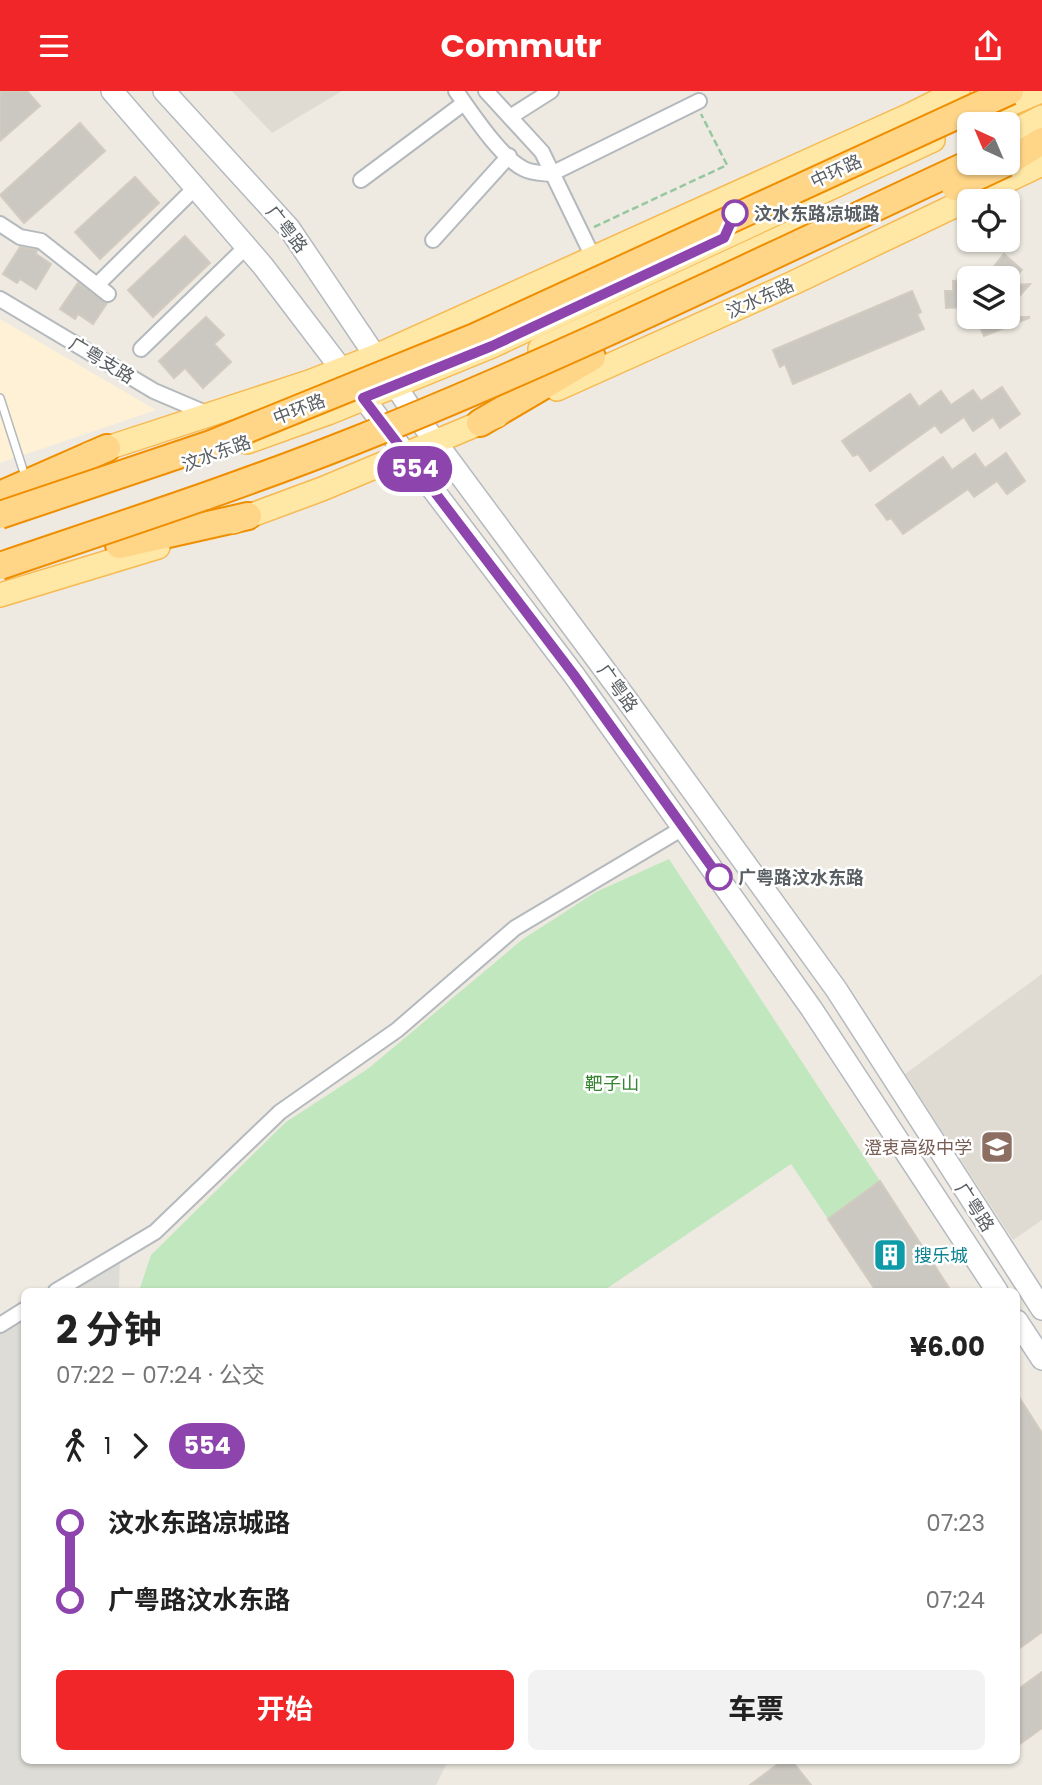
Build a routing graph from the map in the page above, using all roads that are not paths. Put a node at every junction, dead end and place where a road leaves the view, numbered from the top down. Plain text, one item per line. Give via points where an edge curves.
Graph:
1 (112, 91) edge
2 (164, 91) edge
3 (486, 91) edge
4 (551, 91) edge
5 (958, 91) edge
6 (1041, 91) edge
7 (460, 97) edge
8 (1010, 98) edge
9 (698, 102) road end
10 (912, 114) junction
11 (510, 117) junction
12 (509, 156) junction
13 (957, 159) edge
14 (1042, 164) edge
15 (957, 169) edge
16 (551, 174) junction
17 (979, 175) edge
18 (979, 175) edge
19 (361, 180) dead end
20 (195, 188) junction
21 (746, 189) junction
22 (948, 209) junction
23 (0, 224) edge
24 (724, 238) junction
25 (433, 240) dead end
26 (246, 247) junction
27 (594, 259) junction
28 (0, 299) edge
29 (639, 303) junction
30 (748, 303) junction
31 (141, 349) dead end
32 (376, 356) junction
33 (343, 369) junction
34 (395, 385) junction
35 (0, 398) edge
36 (363, 398) junction
37 (409, 406) junction
38 (208, 414) junction
39 (377, 418) junction
40 (480, 423) junction
41 (435, 442) junction
42 (107, 448) junction
43 (404, 455) junction
44 (24, 476) junction
45 (0, 484) edge
46 (0, 495) edge
47 (0, 515) edge
48 (248, 516) junction
49 (103, 519) junction
50 (0, 528) edge
51 (0, 553) edge
52 (0, 566) edge
53 (69, 574) junction
54 (0, 582) edge
55 (0, 595) edge
56 (683, 828) junction
57 (61, 1288) edge
58 (995, 1288) edge
59 (1042, 1309) edge
60 (21, 1312) edge
61 (0, 1325) edge
62 (1020, 1326) edge
63 (1042, 1359) edge

1 - 20 main road, 广粤路
2 - 32 main road, 广粤路 via 289,228
3 - 11 street
4 - 11 street
5 - 10 main road
6 - 8 main road, 汶水东路
7 - 12 street
7 - 19 street
8 - 10 main road
8 - 24 main road, 汶水东路
8 - 47 highway, 中环路, bridge via 475,337 211,444
9 - 16 street
10 - 21 main road
11 - 16 street via 542,152
12 - 16 street via 524,170
12 - 25 street
13 - 29 main road, 汶水东路
14 - 22 main road, 汶水东路
15 - 52 highway, bridge via 488,386 317,455
16 - 27 street
17 - 40 highway, bridge via 592,357
18 - 22 main road
20 - 23 street via 103,289 41,241 20,237
20 - 26 main road, 广粤路
21 - 24 main road
21 - 27 main road
22 - 30 main road, 汶水东路
24 - 34 main road, 汶水东路 via 492,346
26 - 31 street
26 - 33 main road, 广粤路
27 - 32 main road
28 - 38 street, 广粤支路 via 154,391
29 - 30 main road
29 - 37 main road, 汶水东路
30 - 40 main road, 汶水东路
32 - 33 main road
32 - 34 main road, 广粤路
33 - 36 main road, 广粤路
33 - 38 main road
34 - 36 main road, 汶水东路
34 - 37 main road, 广粤路
35 - 44 lane
36 - 39 main road, 广粤路
36 - 50 main road, 汶水东路
37 - 39 main road, 汶水东路
37 - 41 main road, 广粤路
38 - 42 main road
39 - 43 main road, 广粤路
39 - 49 main road, 汶水东路
40 - 41 main road, 汶水东路
41 - 43 main road, 汶水东路
41 - 59 main road, 广粤路 via 836,989
42 - 44 main road
42 - 46 highway
43 - 48 main road, 汶水东路
43 - 56 main road, 广粤路 via 574,675
44 - 45 main road
48 - 53 main road, 汶水东路
48 - 54 highway via 119,545
49 - 51 main road, 汶水东路
49 - 53 main road
53 - 55 main road, 汶水东路
56 - 57 street via 515,928 397,1030 280,1112 155,1232
56 - 58 main road, 广粤路 via 811,1008
60 - 61 street
62 - 63 main road

